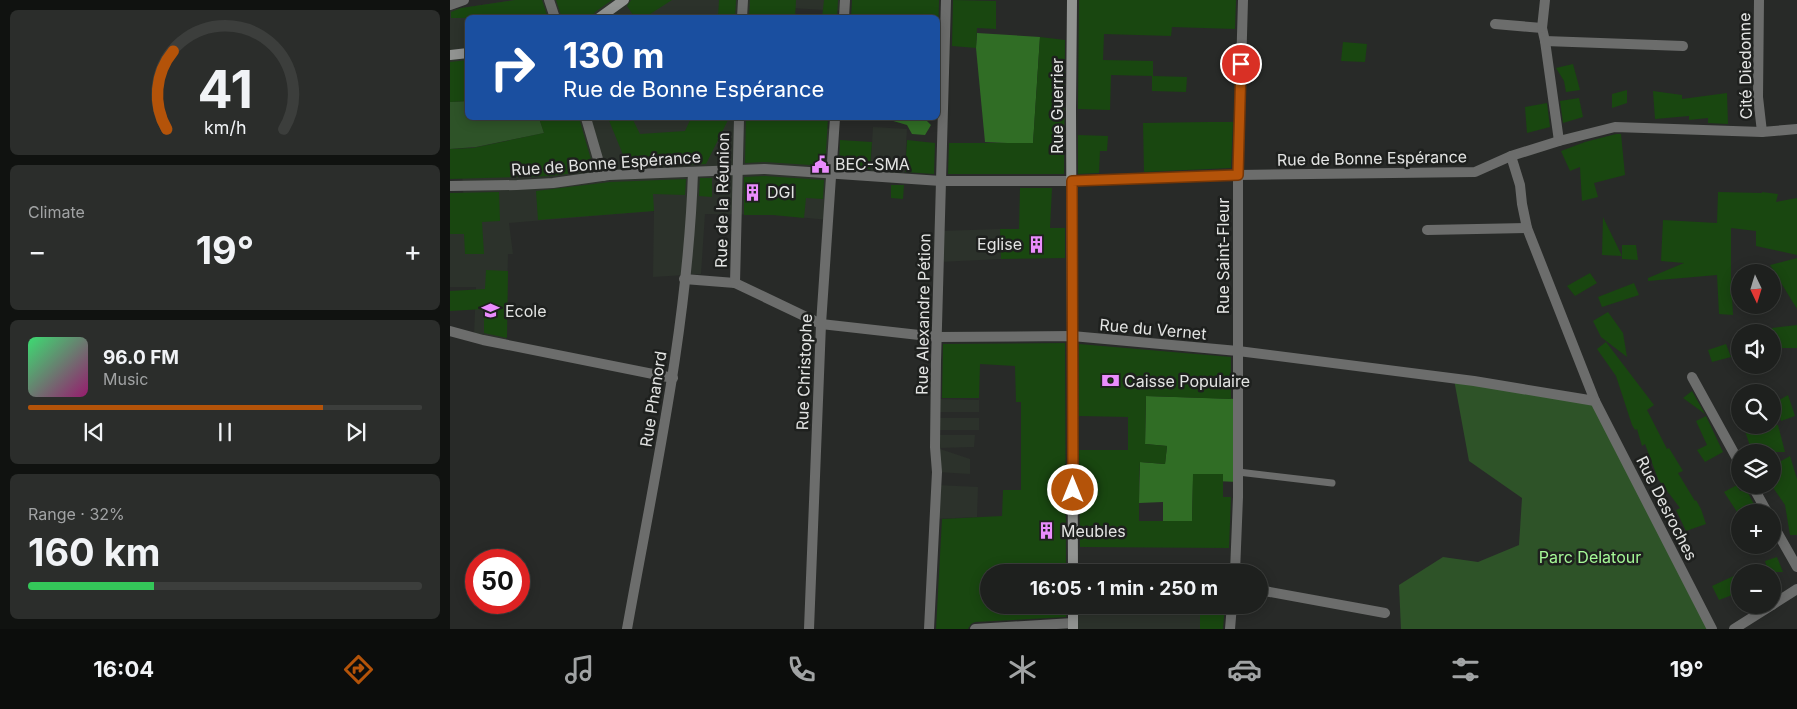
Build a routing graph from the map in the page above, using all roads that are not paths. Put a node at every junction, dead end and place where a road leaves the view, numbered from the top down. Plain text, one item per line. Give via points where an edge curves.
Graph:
1 (464, 0) edge
2 (549, 0) edge
3 (624, 0) edge
4 (743, 0) edge
5 (845, 0) edge
6 (946, 0) edge
7 (1072, 0) edge
8 (1243, 0) edge
9 (1545, 0) edge
10 (1760, 0) edge
11 (450, 5) edge
12 (554, 15) edge
13 (603, 15) edge
14 (742, 15) edge
15 (844, 15) edge
16 (1495, 24) dead end
17 (1542, 28) junction
18 (1545, 41) junction
19 (1683, 46) dead end
20 (465, 53) edge
21 (450, 55) edge
22 (587, 120) edge
23 (739, 120) edge
24 (835, 120) edge
25 (1797, 129) edge
26 (1762, 132) junction
27 (1559, 141) junction
28 (1511, 156) junction
29 (738, 169) junction
30 (693, 172) junction
31 (832, 175) junction
32 (1238, 175) junction
33 (603, 176) junction
34 (1072, 181) junction
35 (941, 182) junction
36 (450, 186) edge
37 (1527, 228) junction
38 (1427, 230) dead end
39 (684, 279) junction
40 (735, 283) junction
41 (821, 324) junction
42 (450, 331) edge
43 (1072, 336) junction
44 (937, 337) junction
45 (1238, 351) junction
46 (1692, 377) dead end
47 (673, 378) junction
48 (1595, 401) junction
49 (1731, 448) edge
50 (1238, 472) junction
51 (1332, 483) dead end
52 (1781, 538) edge
53 (1073, 564) edge
54 (1235, 564) edge
55 (1797, 567) edge
56 (1797, 590) edge
57 (1268, 592) edge
58 (1781, 600) edge
59 (1385, 613) dead end
60 (1231, 614) edge
61 (1758, 614) edge
62 (1074, 626) edge
63 (626, 629) edge
64 (809, 629) edge
65 (929, 629) edge
66 (975, 629) edge
67 (1230, 629) edge
68 (1712, 629) edge
69 (1734, 629) edge

1 - 11 street
2 - 12 street
3 - 13 main road
4 - 14 street
5 - 15 street
6 - 35 street, Rue Alexandre Pétion
7 - 34 main road, Rue Guerrier
8 - 32 street, Rue Saint-Fleur
9 - 17 street
10 - 26 street, Cité Diedonne via 1758,97
16 - 17 street
17 - 18 street
18 - 19 street
18 - 27 street
20 - 21 main road
22 - 33 street
23 - 29 street, Rue de la Réunion
24 - 31 street, Rue Christophe
25 - 26 street, Rue de Bonne Espérance
26 - 27 street, Rue de Bonne Espérance via 1615,127
27 - 28 street, Rue de Bonne Espérance
28 - 32 street, Rue de Bonne Espérance via 1475,172
28 - 37 street, Rue Desroches
29 - 30 street, Rue de Bonne Espérance
29 - 31 street, Rue de Bonne Espérance
29 - 40 street, Rue de la Réunion
30 - 33 street, Rue de Bonne Espérance
30 - 39 street, Rue Phanord
31 - 35 street, Rue de Bonne Espérance
31 - 41 street, Rue Christophe
32 - 34 street, Rue de Bonne Espérance
32 - 45 street, Rue Saint-Fleur
33 - 36 street, Rue de Bonne Espérance via 553,183
34 - 35 street, Rue de Bonne Espérance
34 - 43 main road, Rue Guerrier
35 - 44 street, Rue Alexandre Pétion
37 - 38 street
37 - 48 street, Rue Desroches
39 - 40 street, Rue du Vernet
39 - 47 street, Rue Phanord
40 - 41 street, Rue du Vernet
41 - 44 street, Rue du Vernet
41 - 64 street, Rue Christophe
42 - 47 street
43 - 44 street, Rue du Vernet
43 - 45 street, Rue du Vernet
43 - 53 main road, Rue Guerrier
44 - 65 street, Rue Alexandre Pétion via 937,472
45 - 48 street, Rue du Vernet via 1474,381
45 - 50 street, Rue Saint-Fleur
46 - 49 street
47 - 63 street, Rue Phanord
48 - 68 street, Rue Desroches
50 - 51 lane
50 - 54 street, Rue Saint-Fleur
52 - 55 street
56 - 58 street
57 - 59 street
60 - 67 street
61 - 69 street
62 - 66 street

